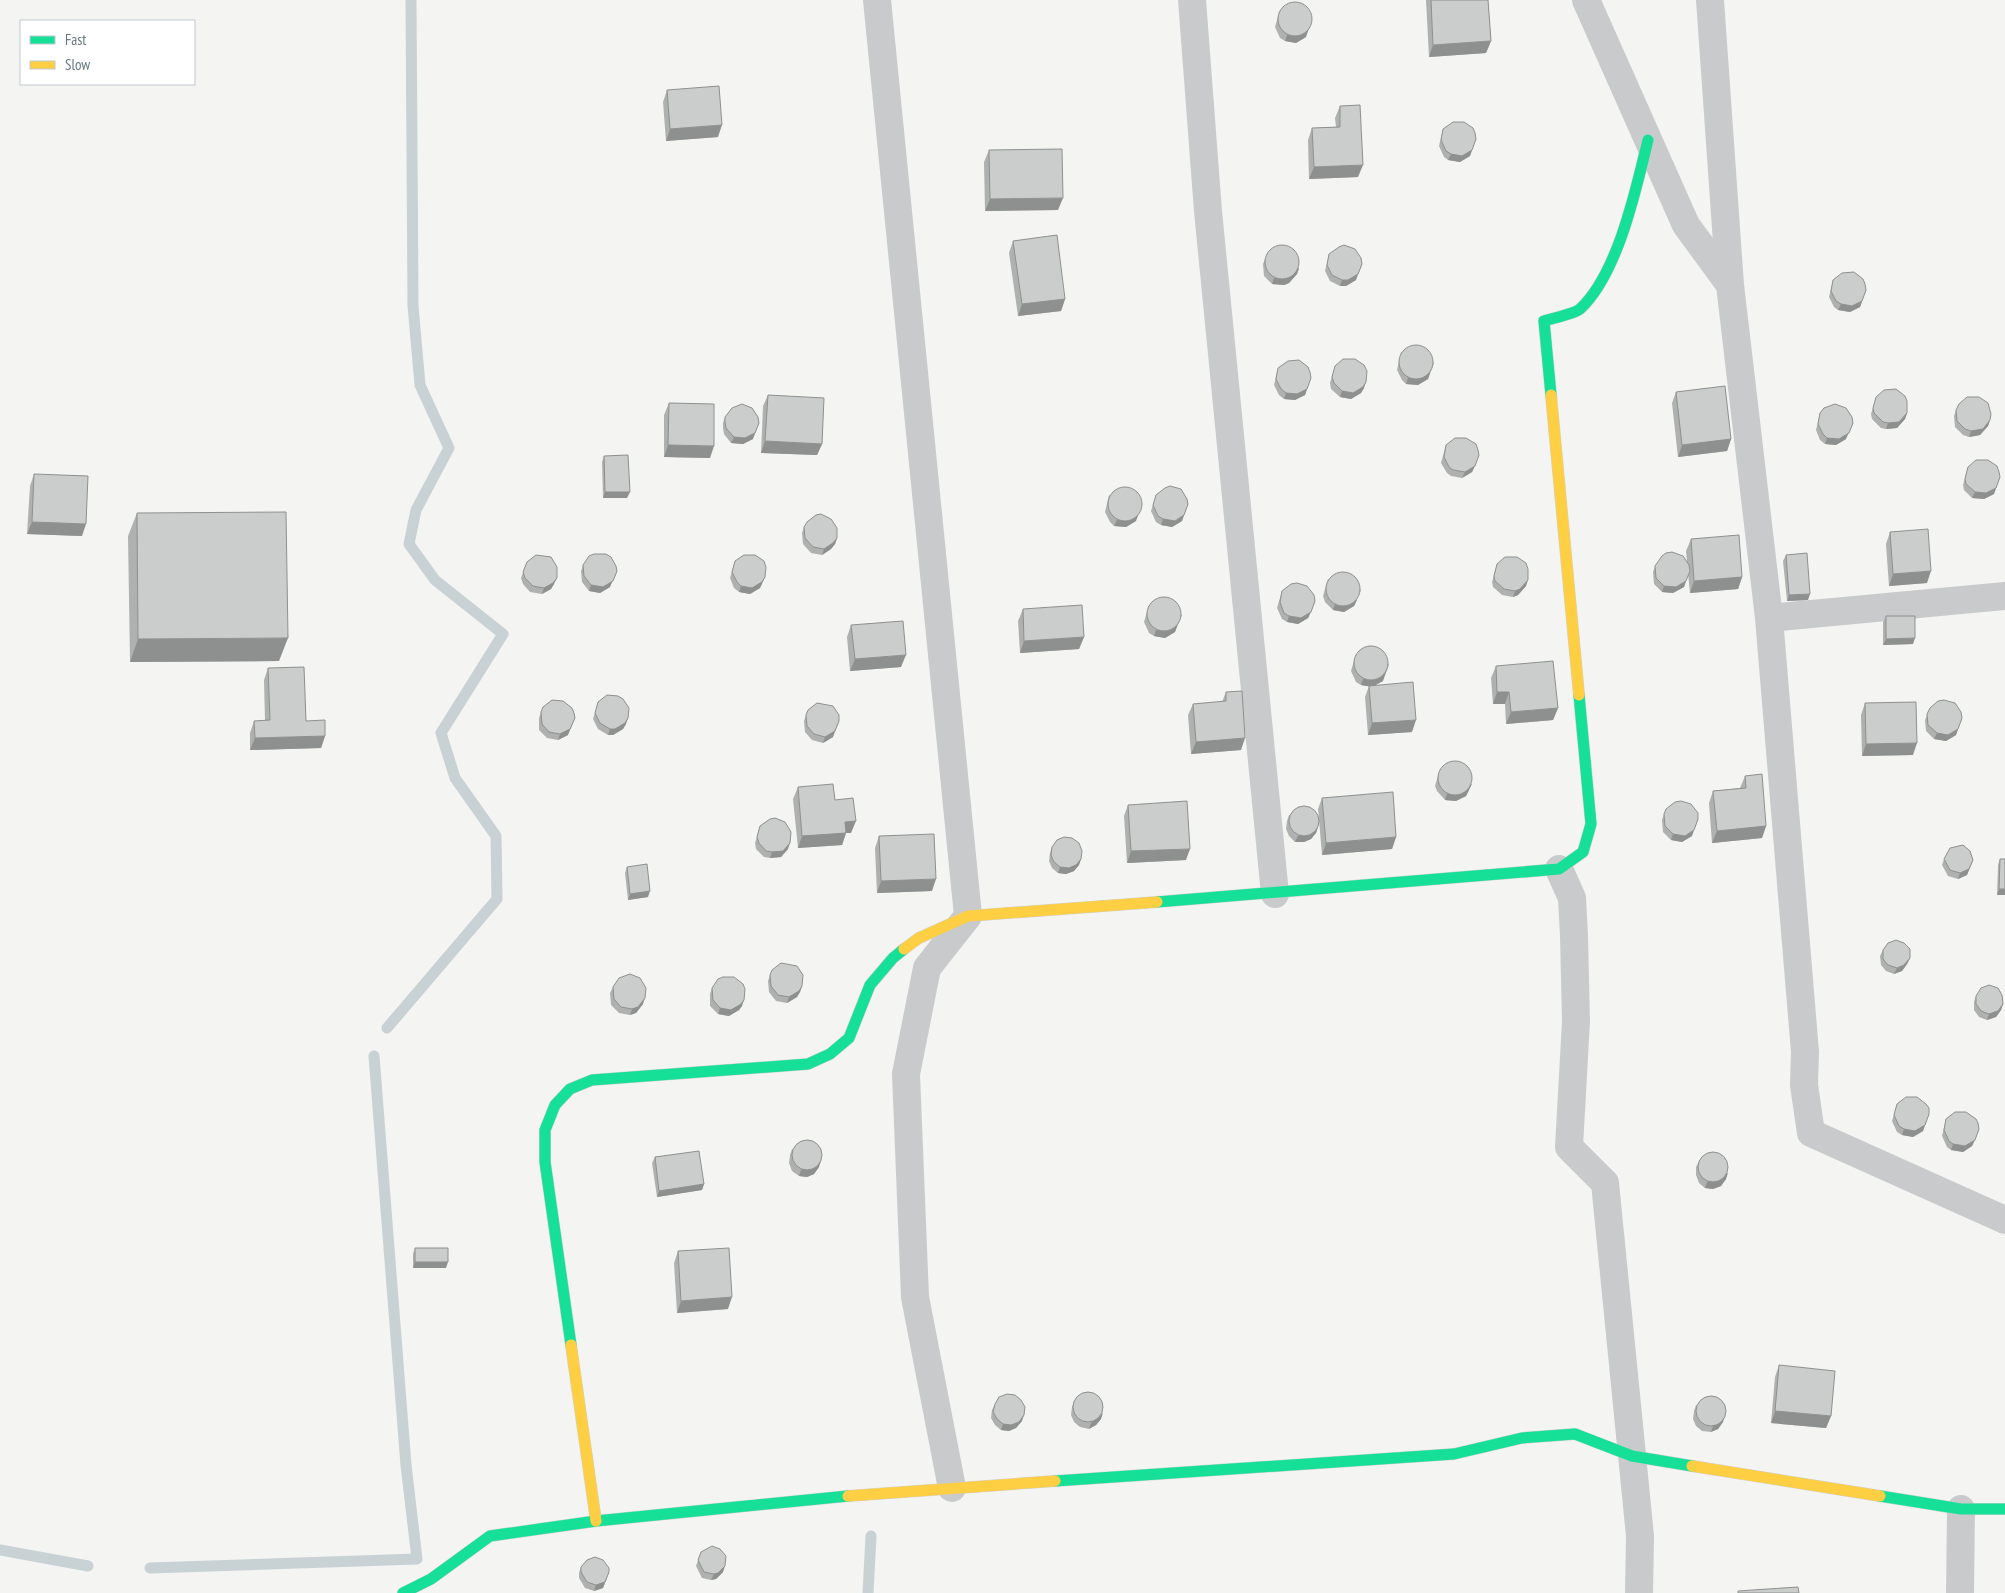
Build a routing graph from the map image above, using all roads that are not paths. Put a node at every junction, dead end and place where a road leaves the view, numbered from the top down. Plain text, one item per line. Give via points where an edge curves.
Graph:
1 (877, 0) edge
2 (1192, 0) edge
3 (1586, 0) edge
4 (1710, 0) edge
5 (1648, 140) junction
6 (1730, 284) junction
7 (2005, 596) edge
8 (1769, 618) junction
9 (1560, 869) junction
10 (1275, 894) junction
11 (968, 916) junction
12 (2005, 1220) edge
13 (1632, 1456) junction
14 (952, 1488) junction
15 (1961, 1509) junction
16 (2005, 1509) edge
17 (596, 1521) junction
18 (403, 1593) edge
19 (1639, 1593) edge
20 (1960, 1593) edge

1 - 11 street
2 - 10 street via 1208,211
3 - 5 street
4 - 6 street
5 - 6 street via 1686,225
5 - 9 street via 1636,191 1607,274 1580,310 1544,321 1591,824 1582,852
6 - 8 street
7 - 8 street
8 - 12 street via 1805,1052 1804,1084 1811,1133
9 - 10 street
9 - 13 street via 1572,898 1574,936 1576,1021 1568,1148 1606,1183
10 - 11 street
11 - 14 street via 927,968 906,1074 915,1297
11 - 17 street via 919,938 893,958 870,985 849,1038 830,1054 808,1064 592,1080 570,1089 556,1105 545,1130 545,1162
13 - 14 street via 1575,1434 1522,1438 1454,1454
13 - 15 street
13 - 19 street via 1640,1536
14 - 17 street
15 - 16 street
15 - 20 street
17 - 18 street via 490,1536 431,1579

